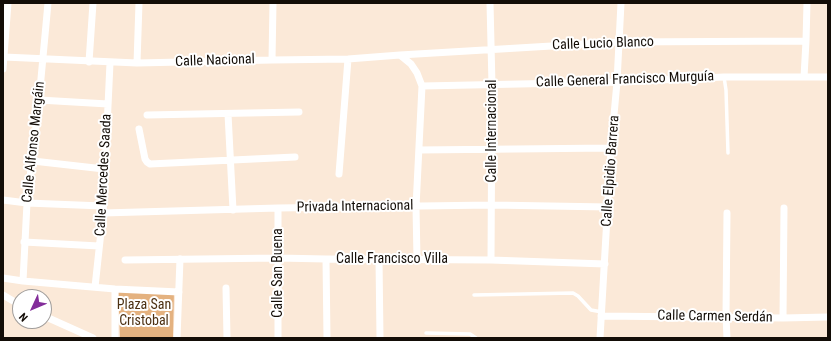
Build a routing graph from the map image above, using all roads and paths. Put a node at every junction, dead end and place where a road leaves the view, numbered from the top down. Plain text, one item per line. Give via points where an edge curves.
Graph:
1 (8, 3) edge
2 (48, 3) edge
3 (93, 3) edge
4 (139, 3) edge
5 (273, 3) edge
6 (490, 3) edge
7 (621, 3) edge
8 (807, 3) edge
9 (806, 41) junction
10 (619, 42) junction
11 (491, 50) junction
12 (400, 54) junction
13 (4, 57) edge
14 (348, 59) junction
15 (43, 60) junction
16 (272, 60) junction
17 (89, 62) junction
18 (110, 63) junction
19 (137, 64) junction
20 (3, 69) edge
21 (724, 77) junction
22 (804, 77) junction
23 (828, 77) edge
24 (617, 82) junction
25 (492, 85) junction
26 (422, 86) junction
27 (39, 100) junction
28 (108, 104) junction
29 (299, 112) dead end
30 (228, 114) junction
31 (147, 115) dead end
32 (139, 129) dead end
33 (611, 148) junction
34 (492, 149) junction
35 (419, 150) junction
36 (728, 153) dead end
37 (295, 157) dead end
38 (231, 160) junction
39 (33, 161) junction
40 (104, 169) junction
41 (339, 174) dead end
42 (3, 200) edge
43 (27, 203) junction
44 (492, 205) junction
45 (416, 206) junction
46 (608, 207) junction
47 (278, 208) junction
48 (784, 208) dead end
49 (103, 209) junction
50 (233, 210) junction
51 (727, 213) dead end
52 (24, 242) junction
53 (99, 246) junction
54 (278, 258) junction
55 (180, 259) junction
56 (326, 259) junction
57 (378, 259) junction
58 (418, 259) junction
59 (125, 260) dead end
60 (491, 260) junction
61 (605, 264) junction
62 (3, 278) edge
63 (22, 281) junction
64 (95, 287) junction
65 (226, 288) dead end
66 (115, 289) junction
67 (179, 292) junction
68 (3, 295) edge
69 (474, 295) dead end
70 (12, 300) edge
71 (602, 314) junction
72 (726, 316) junction
73 (828, 317) edge
74 (783, 318) junction
75 (52, 320) edge
76 (426, 333) dead end
77 (93, 338) edge
78 (115, 338) edge
79 (177, 338) edge
80 (227, 338) edge
81 (278, 338) edge
82 (327, 338) edge
83 (380, 338) edge
84 (476, 338) edge
85 (600, 338) edge
86 (727, 338) edge

1 - 13 street
2 - 15 street, Calle Alfonso Margáin
3 - 17 street
4 - 19 street
5 - 16 street
6 - 11 street, Calle Internacional
7 - 10 street, Calle Elpidio Barrera
8 - 9 street
9 - 10 street, Calle Lucio Blanco
9 - 22 street
10 - 11 street, Calle Lucio Blanco
10 - 24 street, Calle Elpidio Barrera
11 - 12 street, Calle Lucio Blanco
11 - 25 street, Calle Internacional
12 - 14 street, Calle Nacional
12 - 26 street via 411,64
13 - 15 street, Calle Nacional
13 - 20 street
14 - 16 street, Calle Nacional
14 - 41 street
15 - 17 street, Calle Nacional
15 - 27 street, Calle Alfonso Margáin
16 - 19 street, Calle Nacional
17 - 18 street, Calle Nacional
18 - 19 street, Calle Nacional
18 - 28 street, Calle Mercedes Saada
21 - 22 street, Calle General Francisco Murguía
21 - 24 street, Calle General Francisco Murguía
21 - 36 lane
22 - 23 street, Calle General Francisco Murguía
24 - 25 street, Calle General Francisco Murguía
24 - 33 street, Calle Elpidio Barrera
25 - 26 street, Calle General Francisco Murguía
25 - 34 street, Calle Internacional
26 - 35 street
27 - 28 street
27 - 39 street, Calle Alfonso Margáin
28 - 40 street, Calle Mercedes Saada
29 - 30 street
30 - 31 street
30 - 38 street
32 - 38 street via 148,163
33 - 34 street
33 - 46 street, Calle Elpidio Barrera
34 - 35 street
34 - 44 street, Calle Internacional
35 - 45 street
37 - 38 street
38 - 50 street
39 - 40 street
39 - 43 street, Calle Alfonso Margáin
40 - 49 street, Calle Mercedes Saada
42 - 43 street
43 - 49 street
43 - 52 street, Calle Alfonso Margáin
44 - 45 street, Privada Internacional
44 - 46 street, Privada Internacional
44 - 60 street, Calle Internacional
45 - 47 street, Privada Internacional
45 - 58 street
46 - 61 street, Calle Elpidio Barrera
47 - 50 street, Privada Internacional
47 - 54 street, Calle San Buena
48 - 74 street
49 - 50 street, Privada Internacional
49 - 53 street, Calle Mercedes Saada
51 - 72 street
52 - 53 street
52 - 63 street, Calle Alfonso Margáin
53 - 64 street, Calle Mercedes Saada
54 - 55 street, Calle Francisco Villa
54 - 56 street, Calle Francisco Villa
54 - 81 street, Calle San Buena
55 - 59 street, Calle Francisco Villa
55 - 67 street
56 - 57 street, Calle Francisco Villa
56 - 82 street
57 - 58 street, Calle Francisco Villa
57 - 83 street
58 - 60 street, Calle Francisco Villa
60 - 61 street, Calle Francisco Villa
61 - 71 street, Calle Elpidio Barrera
62 - 63 street
63 - 64 street
64 - 66 street
65 - 80 street
66 - 67 street
66 - 78 street
67 - 79 street
68 - 70 street
69 - 71 lane via 573,293 593,311
71 - 72 street, Calle Carmen Serdán
71 - 85 street, Calle Elpidio Barrera
72 - 74 street, Calle Carmen Serdán
72 - 86 street
73 - 74 street, Calle Carmen Serdán
75 - 77 street
76 - 84 lane via 470,334

